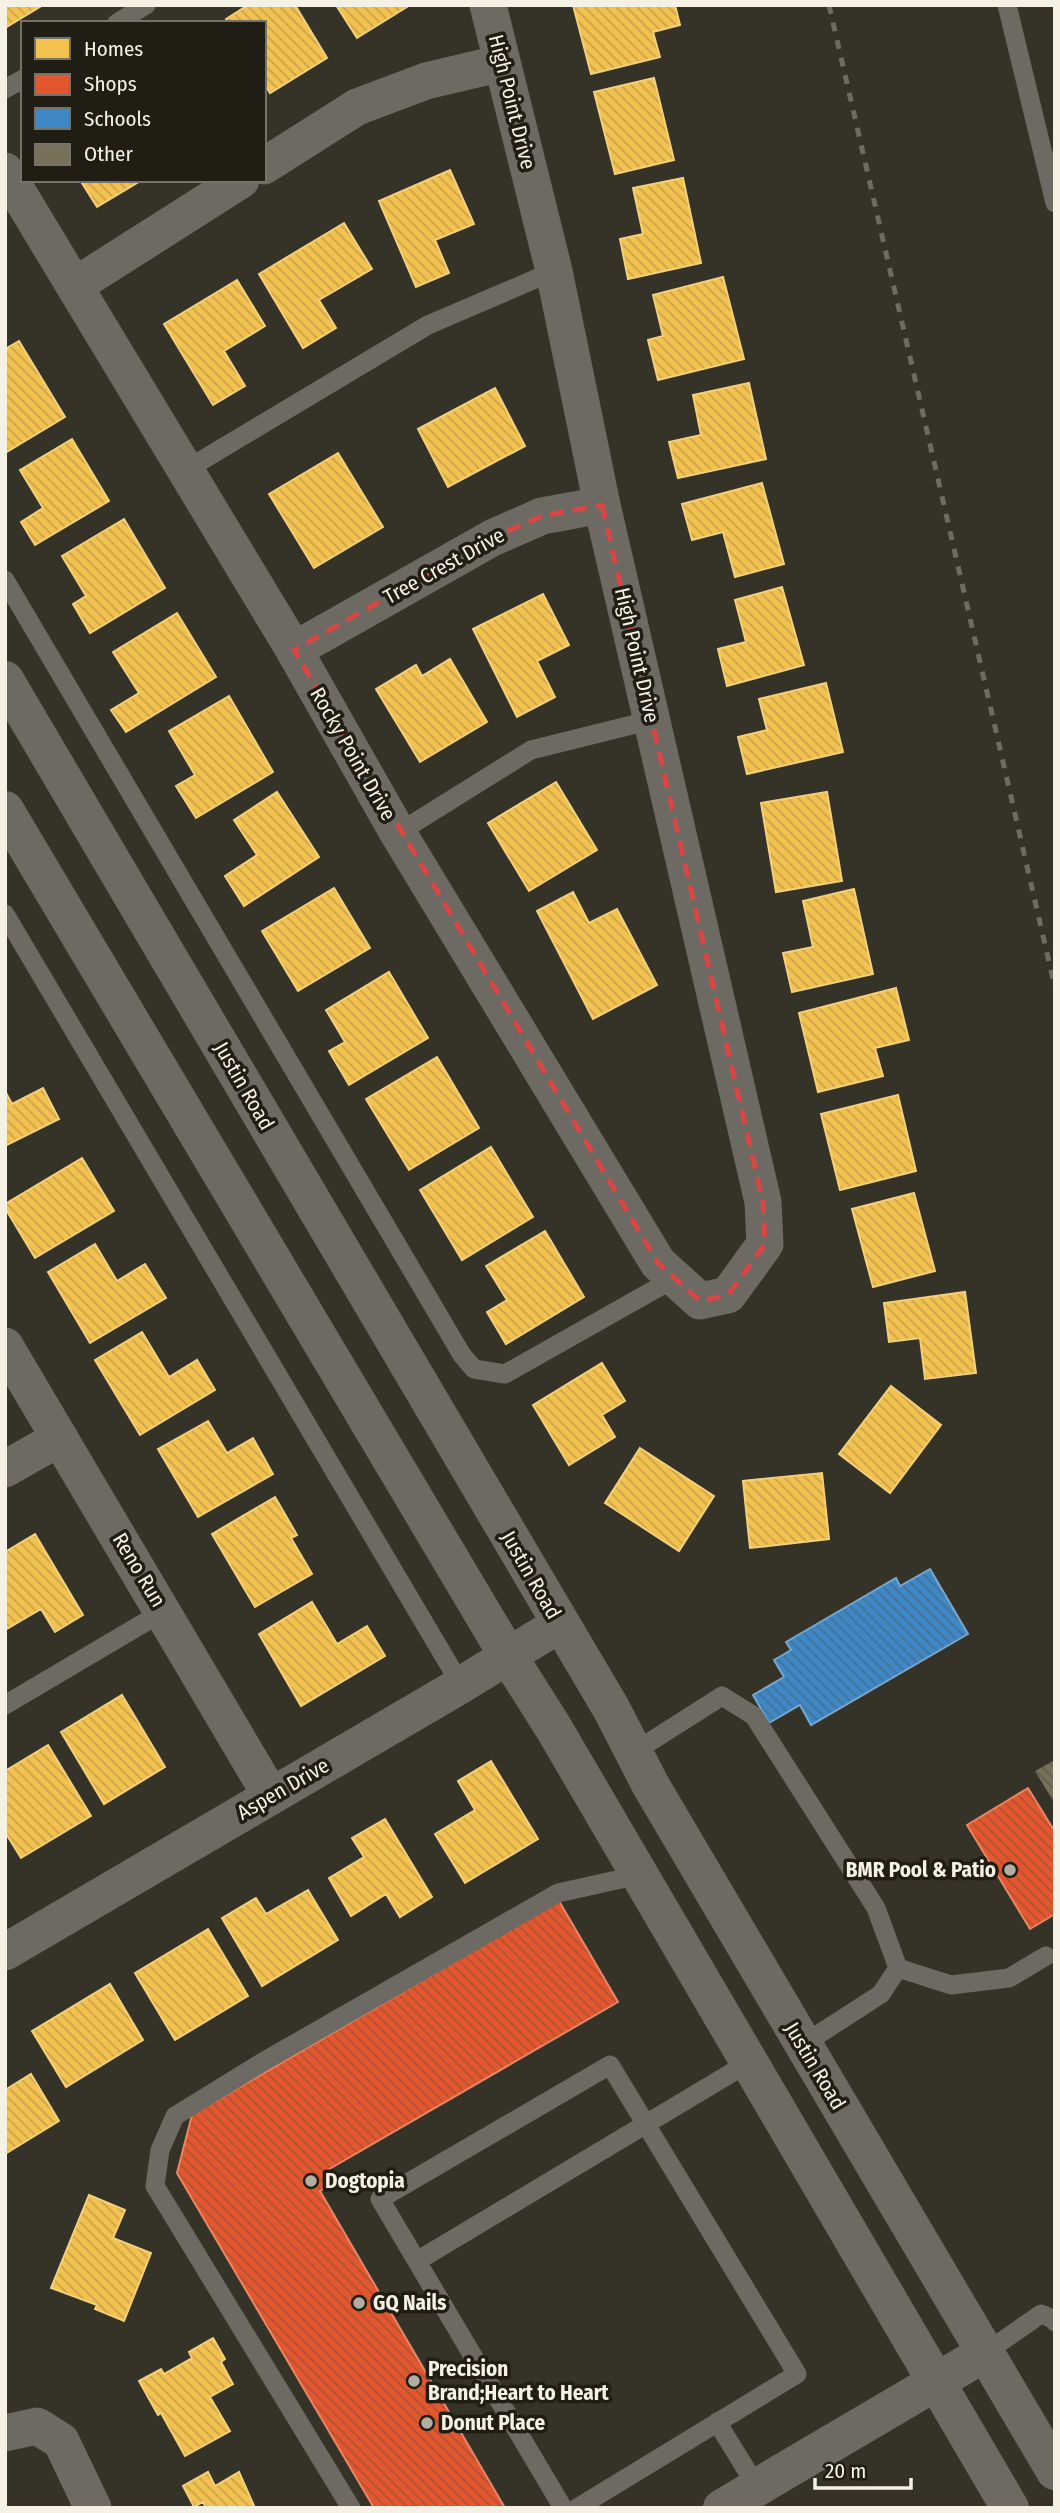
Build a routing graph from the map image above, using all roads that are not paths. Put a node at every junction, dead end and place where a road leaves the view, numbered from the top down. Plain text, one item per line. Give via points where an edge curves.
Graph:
1 (146, 5) edge
2 (488, 5) edge
3 (1007, 5) edge
4 (120, 21) edge
5 (502, 63) junction
6 (21, 80) edge
7 (5, 89) edge
8 (266, 165) edge
9 (238, 182) edge
10 (10, 189) edge
11 (1055, 203) edge
12 (554, 271) junction
13 (76, 285) junction
14 (184, 471) junction
15 (602, 505) junction
16 (5, 580) edge
17 (294, 650) junction
18 (5, 680) edge
19 (652, 720) junction
20 (5, 810) edge
21 (398, 833) junction
22 (5, 914) edge
23 (675, 1278) junction
24 (728, 1295) joint
25 (5, 1346) edge
26 (60, 1438) junction
27 (5, 1469) edge
28 (164, 1611) junction
29 (560, 1624) junction
30 (508, 1656) junction
31 (461, 1685) junction
32 (5, 1705) edge
33 (634, 1752) junction
34 (271, 1796) junction
35 (639, 1875) junction
36 (5, 1952) edge
37 (1046, 1956) dead end
38 (898, 1968) junction
39 (802, 2045) junction
40 (748, 2063) junction
41 (646, 2124) junction
42 (417, 2262) junction
43 (1055, 2322) edge
44 (985, 2353) junction
45 (936, 2383) junction
46 (718, 2423) junction
47 (21, 2430) edge
48 (1055, 2471) edge
49 (757, 2487) junction
50 (93, 2508) edge
51 (351, 2508) edge
52 (563, 2508) edge
53 (577, 2508) edge
54 (722, 2508) edge
55 (1010, 2508) edge

1 - 4 lane
2 - 5 street, High Point Drive
3 - 11 lane
5 - 8 street via 426,81 357,107
5 - 12 street, High Point Drive
6 - 7 lane
9 - 13 street
10 - 13 street, Rocky Point Drive
12 - 14 lane via 428,325
12 - 15 street, High Point Drive
13 - 14 street, Rocky Point Drive
14 - 17 street, Rocky Point Drive
15 - 17 street, Tree Crest Drive via 542,516 492,538
15 - 19 street, High Point Drive
16 - 23 lane via 461,1355 474,1368 505,1374
17 - 21 street, Rocky Point Drive
18 - 29 main road, Justin Road
19 - 21 lane via 531,750
19 - 24 street, High Point Drive via 763,1202 765,1244
20 - 30 main road
21 - 23 street, Rocky Point Drive via 658,1263
22 - 31 lane
23 - 24 street, Rocky Point Drive via 700,1301
25 - 26 street, Reno Run
26 - 27 street
26 - 28 street, Reno Run
28 - 32 lane
28 - 34 street, Reno Run
29 - 30 street, Aspen Drive
29 - 33 main road, Justin Road
30 - 31 street, Aspen Drive
30 - 35 main road
31 - 34 street, Aspen Drive
33 - 38 lane via 722,1696 754,1716 876,1908
33 - 39 main road, Justin Road
34 - 36 street, Aspen Drive
35 - 39 main road via 743,1992 769,2038
35 - 40 main road
35 - 51 lane via 558,1892 175,2116 160,2150 155,2186
37 - 38 lane via 1009,1978 951,1986
38 - 39 lane via 881,1994
39 - 44 main road, Justin Road
40 - 41 lane
40 - 45 main road
41 - 42 lane
41 - 42 lane via 610,2065 380,2199
41 - 46 lane via 797,2374
42 - 52 lane
43 - 44 lane via 1041,2314
44 - 45 main road
44 - 48 main road, Justin Road
45 - 49 main road
45 - 55 main road
46 - 49 lane
46 - 53 lane
47 - 50 street via 61,2441
49 - 54 main road

